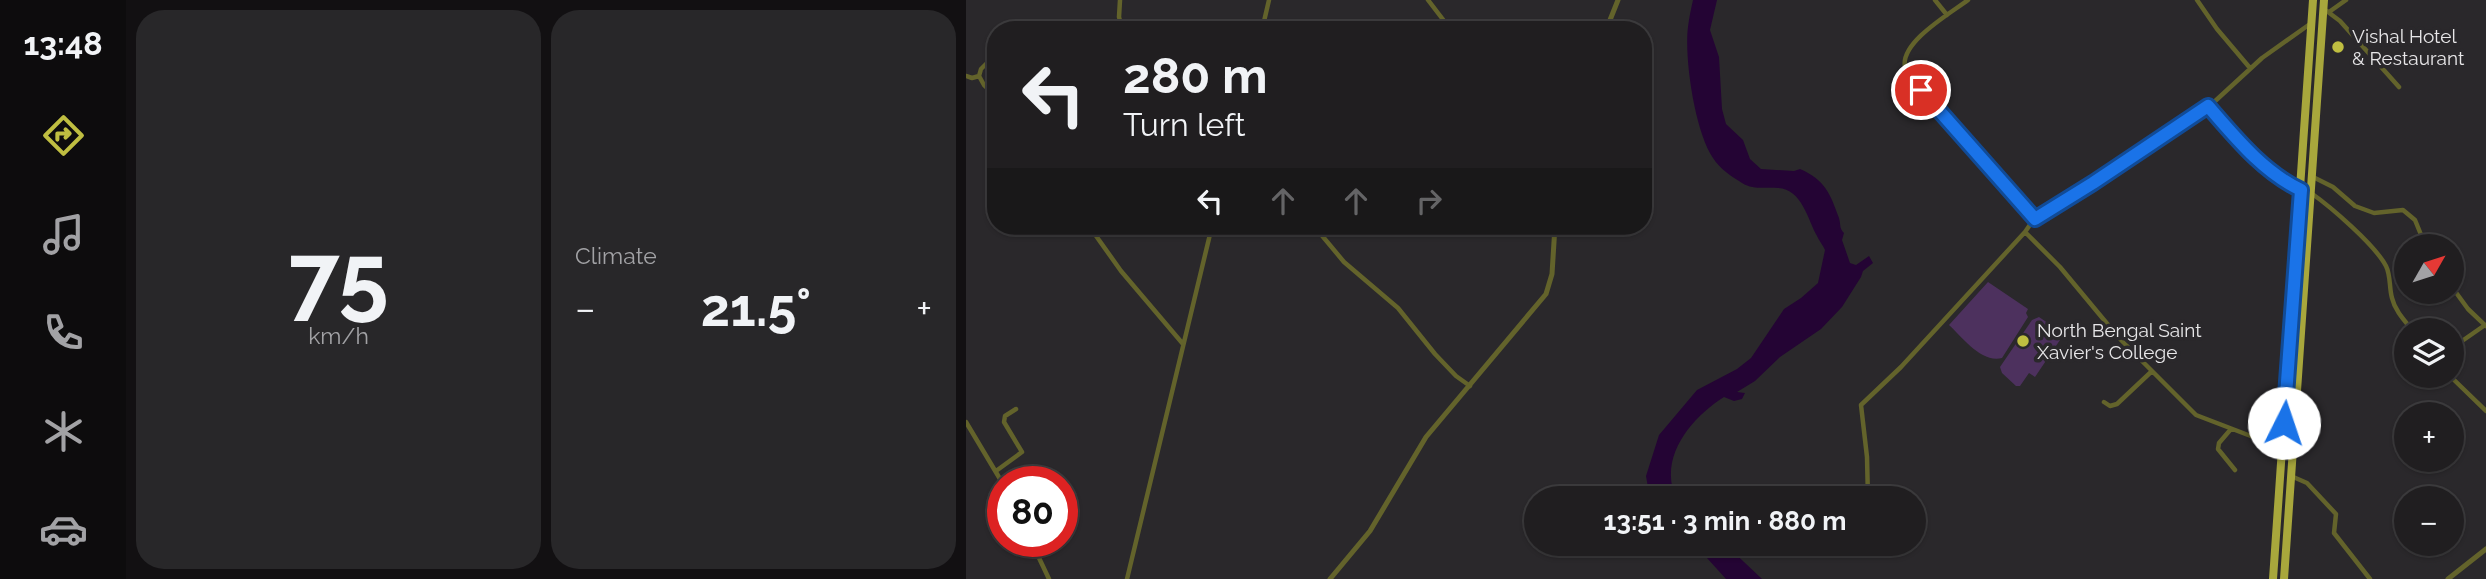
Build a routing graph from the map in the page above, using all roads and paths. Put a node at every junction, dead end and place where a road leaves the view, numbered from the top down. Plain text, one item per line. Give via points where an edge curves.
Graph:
1 (1120, 0) edge
2 (1269, 0) edge
3 (1428, 0) edge
4 (1618, 0) edge
5 (1935, 0) edge
6 (1968, 0) edge
7 (2197, 0) edge
8 (2313, 0) edge
9 (2346, 0) edge
10 (2325, 7) edge
11 (1948, 15) junction
12 (1122, 21) edge
13 (1264, 21) edge
14 (1444, 21) edge
15 (1610, 21) edge
16 (2312, 23) junction
17 (987, 63) edge
18 (2250, 68) junction
19 (966, 76) edge
20 (979, 76) junction
21 (2399, 87) dead end
22 (987, 88) edge
23 (2208, 106) junction
24 (2312, 176) junction
25 (2301, 190) junction
26 (2311, 193) junction
27 (2035, 219) junction
28 (2025, 232) junction
29 (2421, 234) edge
30 (1095, 235) edge
31 (1210, 235) edge
32 (1322, 235) edge
33 (1554, 235) edge
34 (2464, 304) edge
35 (2402, 318) edge
36 (2486, 326) edge
37 (2464, 340) edge
38 (1183, 344) junction
39 (2151, 372) junction
40 (1470, 386) junction
41 (2462, 388) edge
42 (2104, 402) dead end
43 (1016, 409) dead end
44 (2486, 411) edge
45 (966, 422) edge
46 (2231, 429) junction
47 (2283, 449) junction
48 (993, 466) edge
49 (1003, 466) edge
50 (2235, 470) dead end
51 (2291, 475) junction
52 (1867, 486) edge
53 (2486, 549) edge
54 (1039, 557) edge
55 (1049, 579) edge
56 (1127, 579) edge
57 (1330, 579) edge
58 (2273, 579) edge
59 (2284, 579) edge
60 (2370, 579) edge
61 (2448, 579) edge

1 - 12 street
2 - 13 street
3 - 14 street
4 - 15 street
5 - 11 street
6 - 11 street
7 - 18 street
8 - 16 highway
9 - 10 street
10 - 21 street
10 - 24 highway
11 - 27 street via 1907,50 1905,67
16 - 18 street
16 - 25 highway
17 - 20 street
18 - 23 street
19 - 20 street
20 - 22 street
23 - 25 street via 2277,176
23 - 27 street
24 - 26 highway
24 - 29 street via 2355,206 2374,213 2403,210 2415,220
25 - 47 highway
26 - 35 street via 2382,260
26 - 51 highway
27 - 28 street
28 - 39 street
28 - 52 street via 1861,405
30 - 38 street
31 - 38 street
32 - 40 street
33 - 40 street via 1549,288
34 - 36 street
36 - 37 street
38 - 56 street
39 - 42 street via 2117,404 2110,407
39 - 46 street via 2196,415
40 - 57 street via 1426,437 1370,531
41 - 44 street
43 - 49 street via 1004,422 1022,452
45 - 48 street
46 - 47 street
46 - 50 street via 2218,449
47 - 58 highway
51 - 59 highway
51 - 60 street via 2307,483 2336,514 2333,533
53 - 61 street
54 - 55 street

